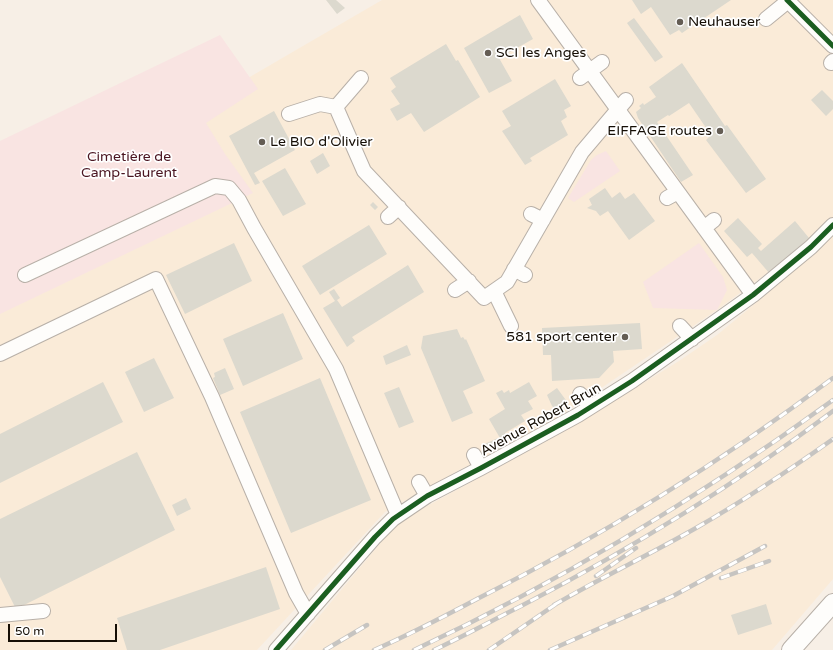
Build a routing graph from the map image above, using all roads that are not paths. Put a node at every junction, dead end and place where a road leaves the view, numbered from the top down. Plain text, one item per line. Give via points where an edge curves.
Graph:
1 (538, 0) edge
2 (788, 1) edge
3 (766, 19) dead end
4 (833, 46) edge
5 (602, 62) dead end
6 (585, 74) junction
7 (361, 78) dead end
8 (622, 104) junction
9 (336, 107) junction
10 (289, 114) dead end
11 (398, 207) junction
12 (388, 217) dead end
13 (833, 225) edge
14 (25, 275) dead end
15 (469, 281) junction
16 (455, 290) dead end
17 (494, 291) junction
18 (753, 295) junction
19 (510, 326) dead end
20 (680, 326) dead end
21 (692, 339) junction
22 (0, 354) edge
23 (580, 394) dead end
24 (590, 407) junction
25 (474, 455) dead end
26 (481, 468) junction
27 (419, 482) dead end
28 (427, 496) junction
29 (398, 515) junction
30 (833, 603) edge
31 (43, 611) dead end
32 (308, 614) junction
33 (0, 615) edge
34 (276, 650) edge
35 (791, 650) edge

1 - 6 street
2 - 3 street
2 - 4 street
5 - 6 street
6 - 8 street
7 - 9 street
8 - 17 street via 554,189 537,217 520,272
8 - 18 street via 672,195 709,224
9 - 10 street via 320,104
9 - 11 street via 364,171
11 - 12 street
11 - 15 street
13 - 18 street, Avenue Robert Brun via 811,247
14 - 29 street via 215,186 229,188 239,200 336,369
15 - 16 street
15 - 17 street via 484,298
17 - 19 street
18 - 21 street, Avenue Robert Brun
20 - 21 street
21 - 24 street, Avenue Robert Brun via 632,382
22 - 32 street via 156,279 212,397 296,593
23 - 24 street
24 - 26 street, Avenue Robert Brun
25 - 26 street
26 - 28 street, Avenue Robert Brun
27 - 28 street
28 - 29 street, Avenue Robert Brun
29 - 32 street, Avenue Robert Brun via 375,537
30 - 35 main road
31 - 33 street
32 - 34 street, Avenue Robert Brun

